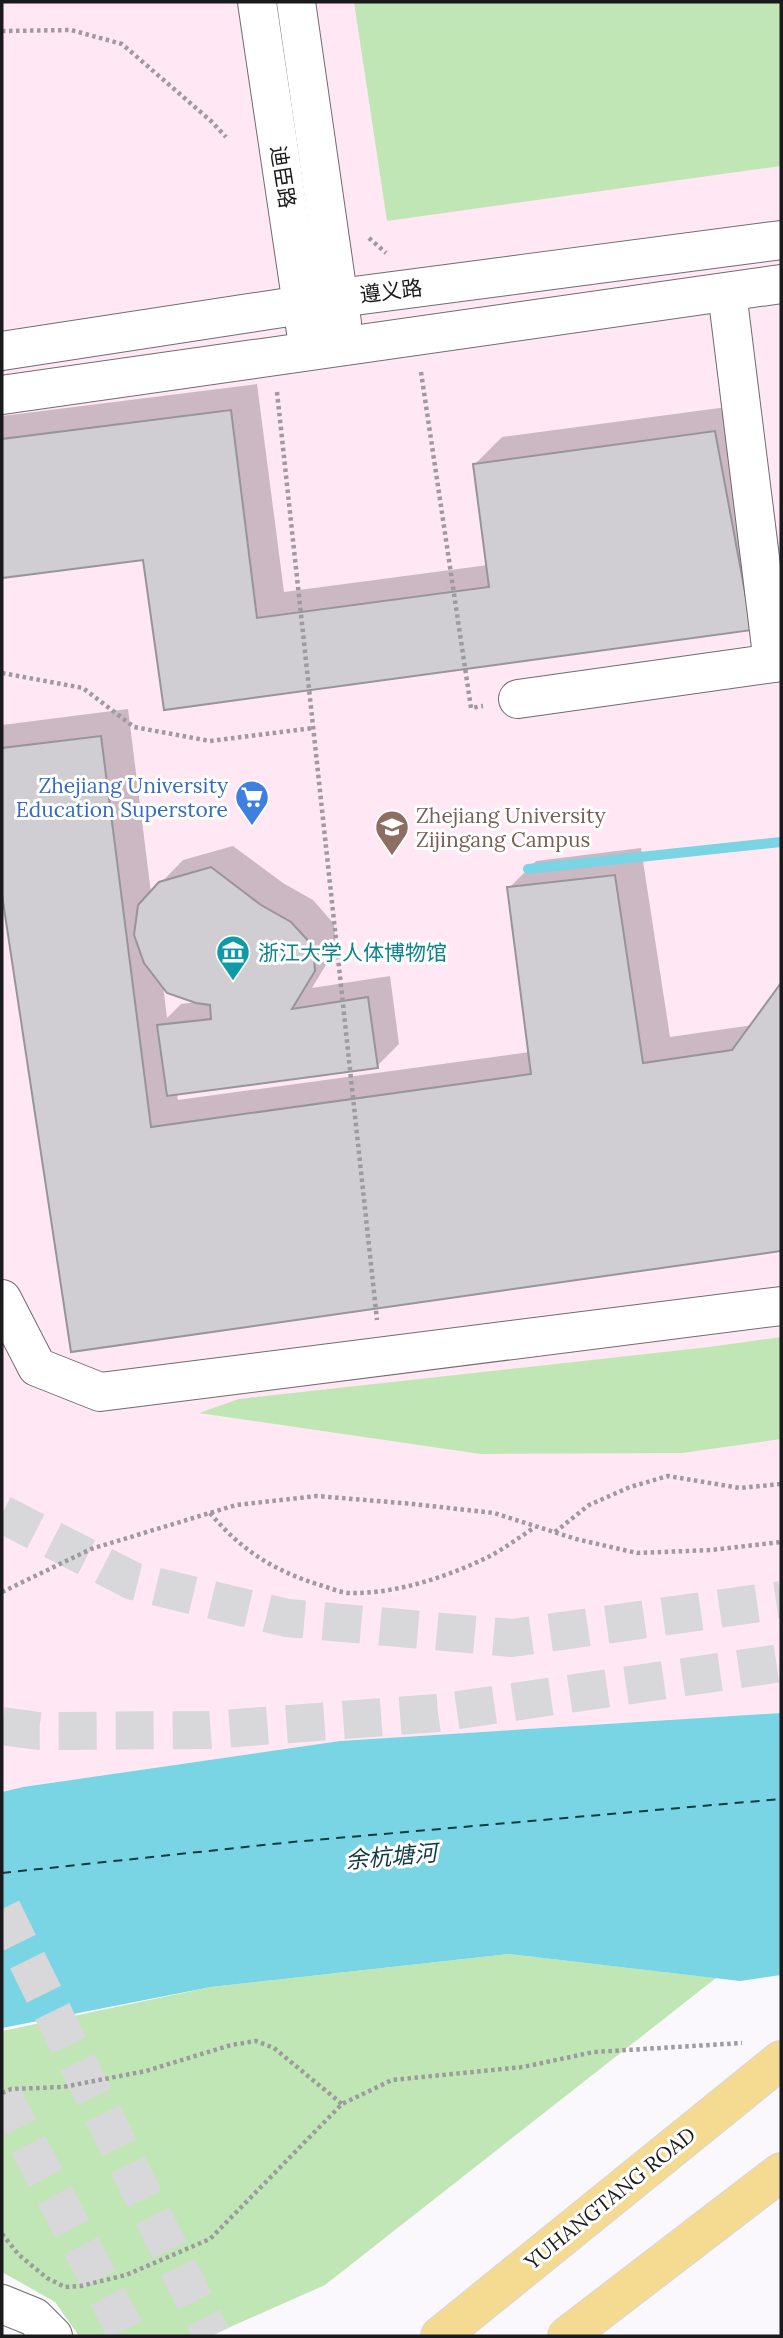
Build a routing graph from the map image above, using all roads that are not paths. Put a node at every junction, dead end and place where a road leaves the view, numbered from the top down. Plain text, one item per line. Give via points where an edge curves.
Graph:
1 (257, 2) edge
2 (296, 2) edge
3 (779, 241) edge
4 (781, 278) edge
5 (781, 284) edge
6 (727, 292) junction
7 (339, 298) junction
8 (302, 305) junction
9 (327, 349) junction
10 (2, 351) edge
11 (2, 395) edge
12 (777, 662) edge
13 (518, 699) road end
14 (2, 1299) edge
15 (781, 1306) edge
16 (764, 2061) edge
17 (781, 2172) edge
18 (2, 2304) edge
19 (53, 2336) edge
20 (440, 2336) edge
21 (566, 2336) edge

1 - 8 street, 迪臣路
2 - 7 street, 迪臣路
3 - 4 street
3 - 7 street, 遵义路
5 - 6 street
6 - 9 street
6 - 12 street
7 - 8 street, 遵义路
7 - 9 street, 迪臣路
8 - 9 street, 迪臣路
8 - 10 street, 遵义路
9 - 11 street
12 - 13 street
14 - 15 street via 37,1367 100,1392
16 - 20 main road, YUHANGTANG ROAD
17 - 21 main road
18 - 19 street via 34,2317

